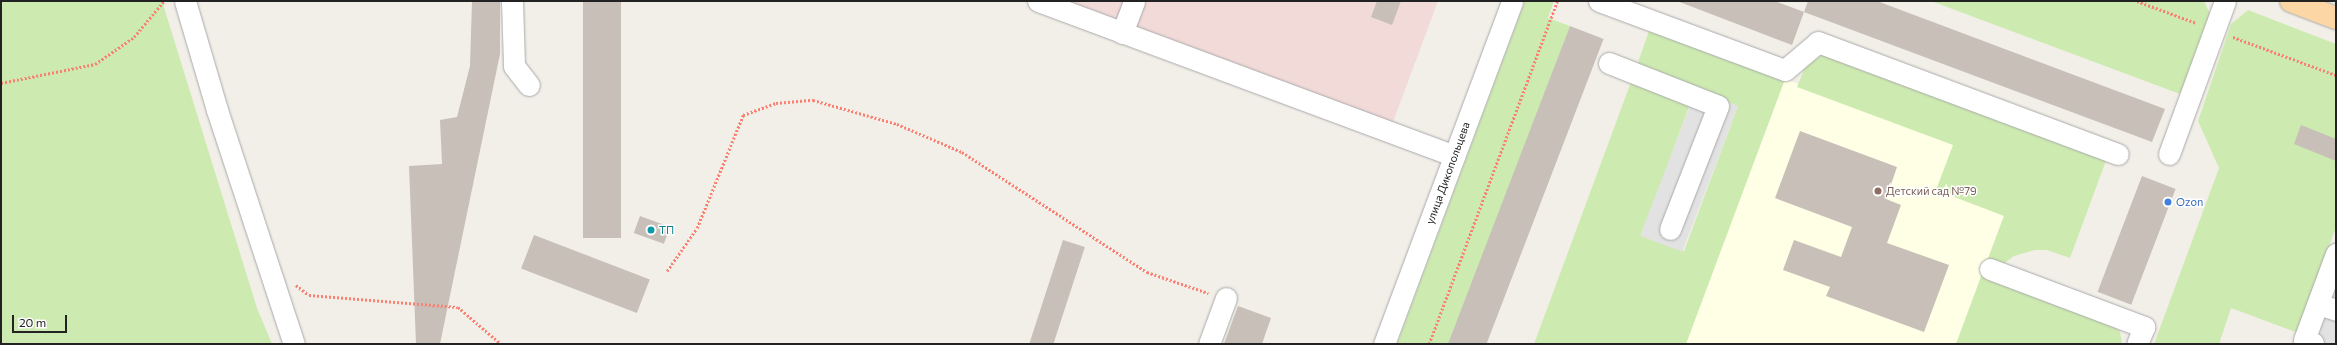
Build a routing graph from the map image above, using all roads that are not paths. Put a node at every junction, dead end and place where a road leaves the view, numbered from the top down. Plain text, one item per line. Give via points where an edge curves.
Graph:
1 (185, 1) edge
2 (512, 1) edge
3 (1038, 1) edge
4 (1134, 1) edge
5 (1512, 1) edge
6 (1599, 1) edge
7 (2226, 1) edge
8 (2291, 1) edge
9 (2336, 18) edge
10 (1122, 32) junction
11 (1609, 63) dead end
12 (529, 85) dead end
13 (2118, 154) dead end
14 (2169, 154) dead end
15 (1454, 156) junction
16 (1670, 229) dead end
17 (2336, 254) edge
18 (1990, 269) dead end
19 (1226, 298) road end
20 (2327, 307) edge
21 (2313, 343) dead end
22 (294, 344) edge
23 (1209, 344) edge
24 (1384, 344) edge
25 (2138, 344) edge

1 - 22 street via 216,110
2 - 12 street via 514,66
3 - 10 street
4 - 10 street
5 - 15 street, улица Дикопольцева
6 - 13 street via 1785,70 1818,42
7 - 14 street
8 - 9 main road
10 - 15 street
11 - 16 street via 1718,106
15 - 24 street, улица Дикопольцева
17 - 20 street
18 - 25 street via 2144,327
19 - 23 street
20 - 21 street via 2304,340

